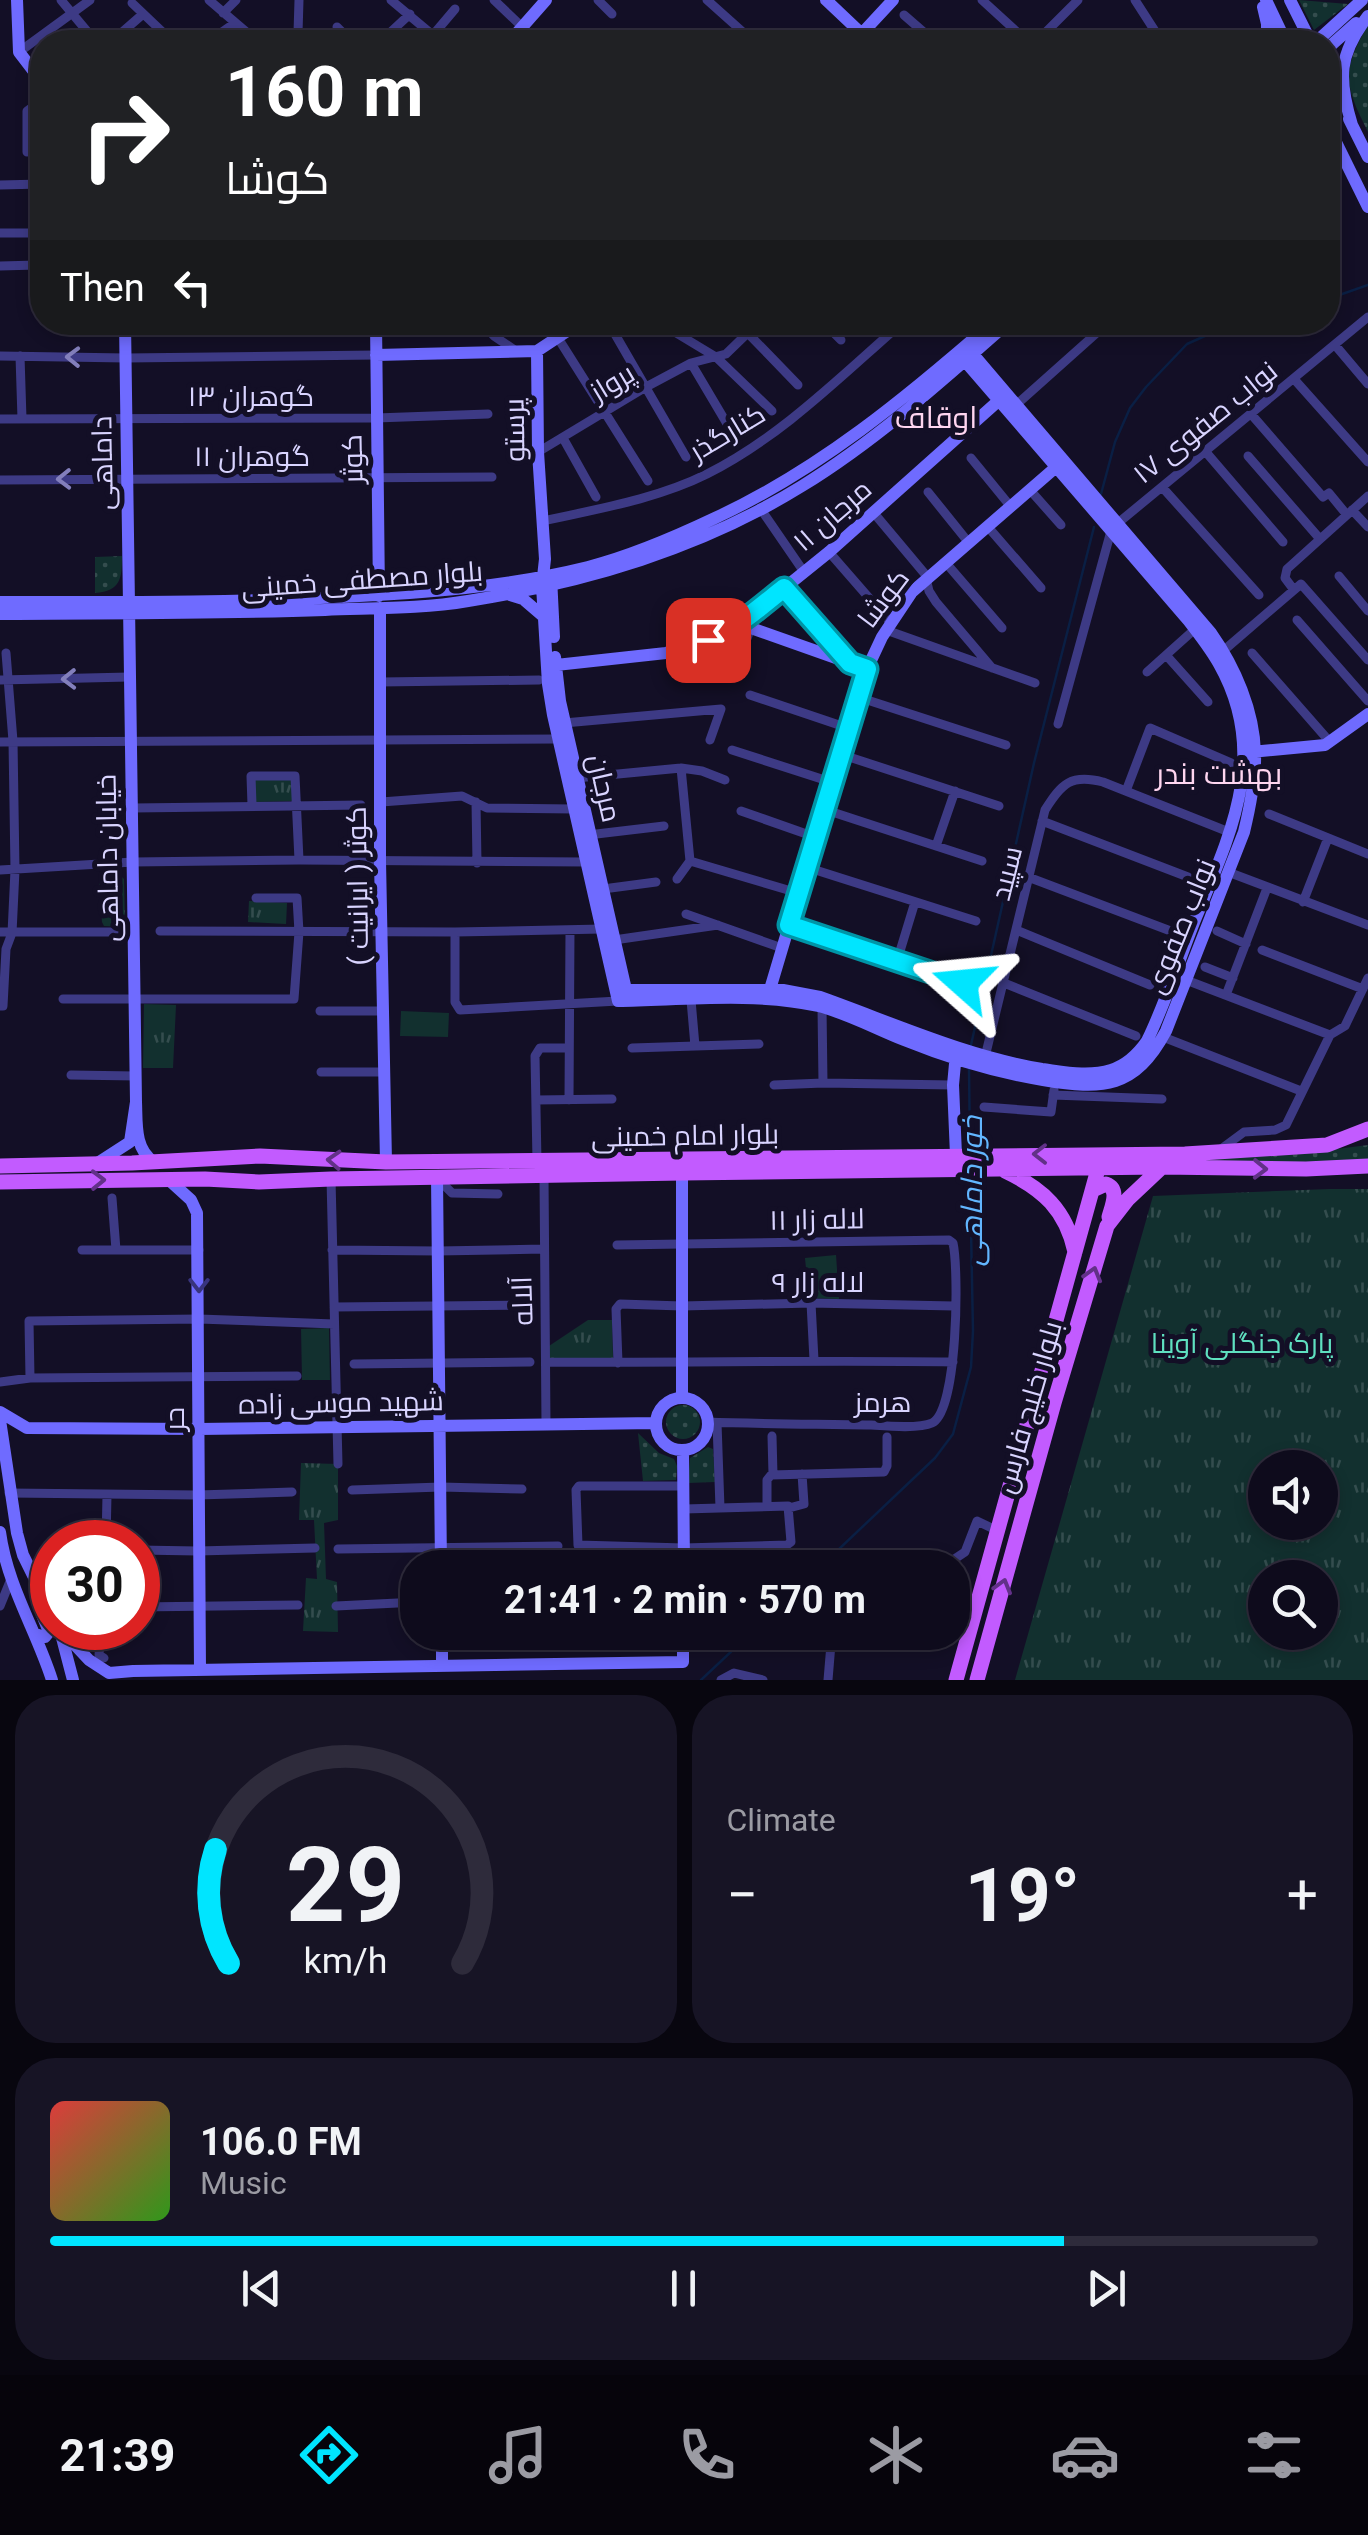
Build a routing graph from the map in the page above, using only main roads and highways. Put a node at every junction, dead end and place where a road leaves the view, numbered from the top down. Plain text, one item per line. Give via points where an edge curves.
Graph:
1 (1368, 1129) edge
2 (1368, 1139) edge
3 (1327, 1145) junction
4 (260, 1156) junction
5 (188, 1160) junction
6 (968, 1161) junction
7 (1100, 1162) junction
8 (0, 1166) edge
9 (1368, 1166) edge
10 (1162, 1167) junction
11 (540, 1169) junction
12 (1002, 1170) junction
13 (301, 1180) junction
14 (0, 1182) edge
15 (228, 1182) junction
16 (1093, 1190) junction
17 (1107, 1226) junction
18 (1075, 1254) junction
19 (956, 1680) edge
20 (976, 1680) edge

1 - 3 main road, بلوار امام خمینی
2 - 3 main road
3 - 7 main road, بلوار امام خمینی
4 - 5 main road, بلوار امام خمینی
11 -> 4 main road, بلوار امام خمینی
4 - 13 main road via 250,1170
5 - 8 main road, بلوار امام خمینی
5 - 15 main road via 232,1167
7 -> 6 main road, بلوار امام خمینی
6 - 11 main road, بلوار امام خمینی
6 - 11 main road, بلوار امام خمینی via 682,1173
6 - 12 main road, بلوار امام خمینی
7 - 10 main road, بلوار امام خمینی
7 - 12 main road, بلوار امام خمینی
7 - 16 main road, بلوار خلیج فارس
10 -> 9 main road, بلوار امام خمینی
10 - 17 main road, بلوار خلیج فارس
11 - 13 main road, بلوار امام خمینی
12 - 18 main road via 1047,1196
13 - 15 main road, بلوار امام خمینی
14 -> 15 main road, بلوار امام خمینی
16 - 17 main road via 1106,1184 1114,1191
16 - 18 main road, بلوار خلیج فارس
20 -> 17 main road, بلوار خلیج فارس
18 - 19 main road, بلوار خلیج فارس

